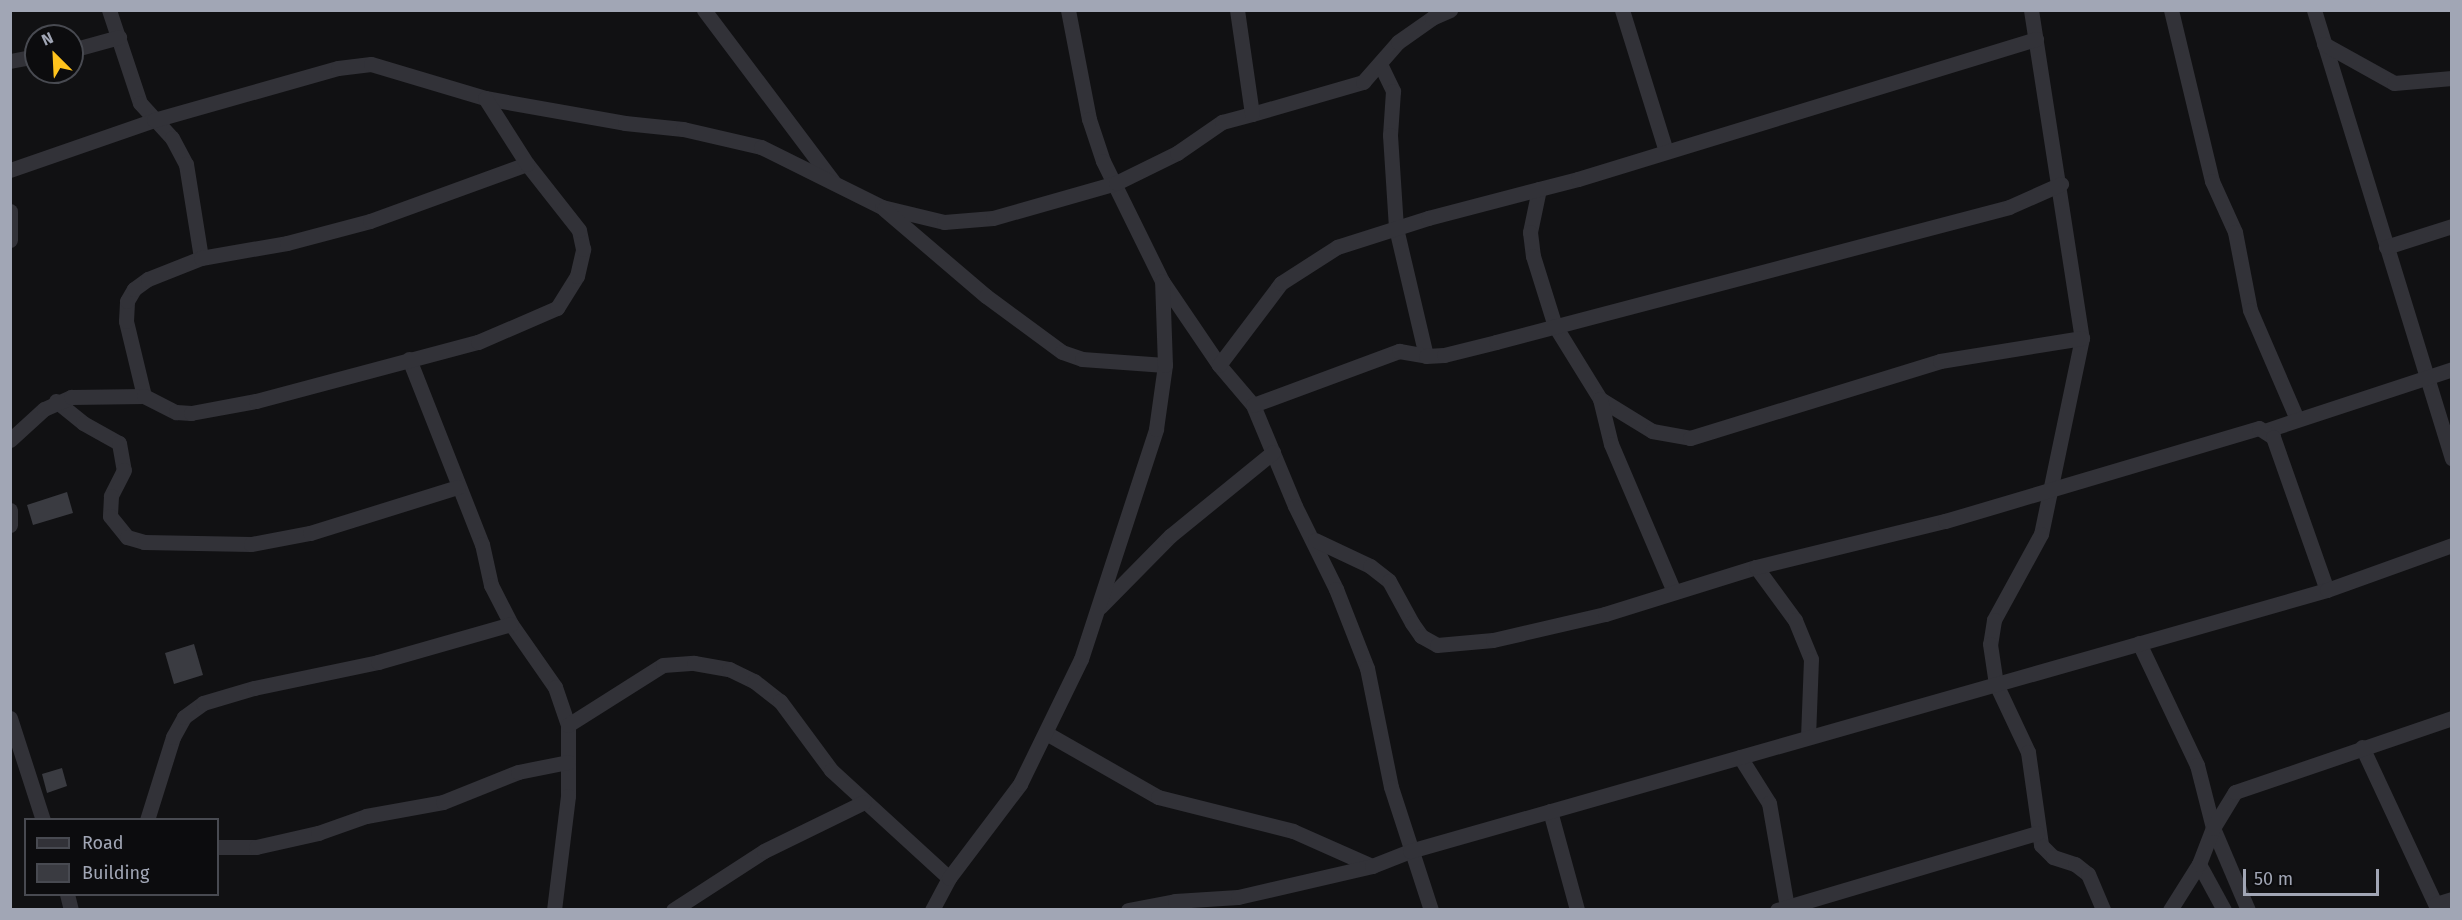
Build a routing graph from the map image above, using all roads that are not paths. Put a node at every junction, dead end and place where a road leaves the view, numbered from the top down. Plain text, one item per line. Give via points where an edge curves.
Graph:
1 (109, 10) edge
2 (704, 10) edge
3 (1068, 10) edge
4 (1237, 10) edge
5 (1450, 10) edge
6 (1623, 10) edge
7 (2031, 10) edge
8 (2171, 10) edge
9 (2314, 10) edge
10 (119, 37) junction
11 (2036, 39) junction
12 (2324, 44) junction
13 (84, 47) edge
14 (1381, 66) junction
15 (2451, 78) edge
16 (485, 98) junction
17 (1252, 114) junction
18 (154, 120) junction
19 (1666, 151) junction
20 (527, 164) junction
21 (10, 170) edge
22 (835, 183) junction
23 (1116, 183) junction
24 (2061, 184) junction
25 (1539, 189) junction
26 (882, 207) junction
27 (10, 211) edge
28 (2451, 226) edge
29 (1396, 228) junction
30 (10, 240) edge
31 (2386, 247) junction
32 (201, 258) junction
33 (1162, 281) junction
34 (1555, 326) junction
35 (2082, 338) junction
36 (1426, 357) junction
37 (409, 359) junction
38 (1219, 364) junction
39 (1165, 365) junction
40 (2451, 369) edge
41 (2426, 377) junction
42 (144, 396) junction
43 (1600, 399) junction
44 (56, 401) junction
45 (1253, 405) junction
46 (2297, 419) junction
47 (2266, 430) junction
48 (10, 441) edge
49 (1273, 452) junction
50 (2451, 458) edge
51 (458, 487) junction
52 (2050, 490) junction
53 (10, 510) edge
54 (10, 525) edge
55 (1315, 540) junction
56 (2451, 545) edge
57 (1756, 567) junction
58 (2327, 590) junction
59 (1674, 592) junction
60 (1098, 609) junction
61 (511, 624) junction
62 (2139, 643) junction
63 (1996, 684) junction
64 (10, 718) edge
65 (2451, 718) edge
66 (568, 725) junction
67 (1046, 733) junction
68 (1808, 737) junction
69 (2362, 747) junction
70 (1740, 757) junction
71 (568, 762) junction
72 (864, 802) junction
73 (1550, 811) junction
74 (43, 818) edge
75 (147, 818) edge
76 (2213, 828) junction
77 (2037, 832) junction
78 (219, 847) edge
79 (1410, 851) junction
80 (2199, 864) junction
81 (1372, 866) junction
82 (949, 878) junction
83 (2451, 899) edge
84 (1239, 903) edge
85 (2437, 907) edge
86 (1782, 908) edge
87 (554, 909) edge
88 (673, 909) edge
89 (932, 909) edge
90 (1128, 909) edge
91 (1431, 909) edge
92 (1577, 909) edge
93 (2103, 909) edge
94 (2170, 909) edge
95 (2224, 909) edge
96 (2248, 909) edge

1 - 10 street
2 - 22 street
3 - 23 street via 1089,119 1103,161
4 - 17 street
5 - 14 street via 1398,42
6 - 19 street
7 - 11 street
8 - 46 street via 2212,181 2235,232 2250,310
9 - 12 street
10 - 13 street
10 - 18 street via 141,103
11 - 19 street
11 - 24 street
12 - 15 street via 2394,82
12 - 31 street
14 - 17 street via 1363,82
14 - 29 street via 1393,91 1390,135
16 - 18 street via 371,64 338,68
16 - 20 street
16 - 22 street via 732,139 761,147
17 - 23 street via 1222,122 1177,153
18 - 21 street
18 - 32 street via 172,138 186,164
19 - 25 street
20 - 32 street via 370,221 287,243
20 - 37 street via 579,230 583,249 576,276 557,308 478,342
22 - 26 street
23 - 26 street via 993,218 944,222
23 - 33 street
24 - 34 street via 2009,207
24 - 35 street
25 - 29 street
25 - 34 street via 1530,232 1533,256
26 - 39 street via 986,296 1062,352 1082,359
27 - 30 street
28 - 31 street
29 - 36 street
29 - 38 street via 1322,253 1281,283
31 - 41 street
32 - 42 street via 148,279 134,289 127,301 126,321
33 - 38 street
33 - 39 street
34 - 36 street
34 - 43 street
35 - 43 street via 1940,361 1690,438 1652,431
35 - 52 street
36 - 45 street via 1399,351
37 - 42 street via 256,401 192,413 176,412
37 - 51 street
38 - 45 street
39 - 60 street via 1156,429
40 - 41 street
41 - 46 street
41 - 50 street
42 - 44 street via 101,394
43 - 59 street via 1611,444
44 - 48 street
44 - 51 street via 83,423 119,443 124,470 111,496 110,516 127,537 144,542 251,544 310,533
45 - 49 street
46 - 47 street
47 - 52 street via 2259,428 2201,442
47 - 58 street via 2273,437
49 - 55 street via 1295,506
49 - 60 street via 1170,536
51 - 61 street via 482,544 491,585
52 - 57 street via 1945,521
52 - 63 street via 2041,534 1994,620 1990,644
53 - 54 street
55 - 59 street via 1370,566 1389,581 1421,636 1437,645 1493,640 1605,614
55 - 79 street via 1367,668 1391,787
56 - 58 street
57 - 59 street
57 - 68 street via 1795,620 1811,659
58 - 62 street
60 - 67 street via 1082,659
61 - 66 street via 555,687
61 - 75 street via 378,662 203,703 184,717 173,737
62 - 63 street
62 - 76 street via 2197,765
63 - 68 street
63 - 77 street via 2028,752
64 - 74 street
65 - 69 street
66 - 71 street
66 - 72 street via 663,665 693,663 729,669 754,681 780,701 831,770
67 - 81 street via 1158,797 1248,816
67 - 82 street via 1020,784
68 - 70 street
69 - 76 street via 2235,792
69 - 85 street
70 - 73 street
70 - 86 street via 1769,802
71 - 78 street via 518,772 442,802 377,814 318,833 256,847
71 - 87 street
72 - 82 street
72 - 88 street via 764,851
73 - 79 street
73 - 92 street
76 - 80 street
76 - 96 street
77 - 86 street
77 - 93 street via 2041,845 2053,857 2075,864 2088,874
79 - 81 street
79 - 91 street
80 - 94 street
80 - 95 street
81 - 84 street
82 - 89 street
83 - 85 street
84 - 90 street via 1175,901

